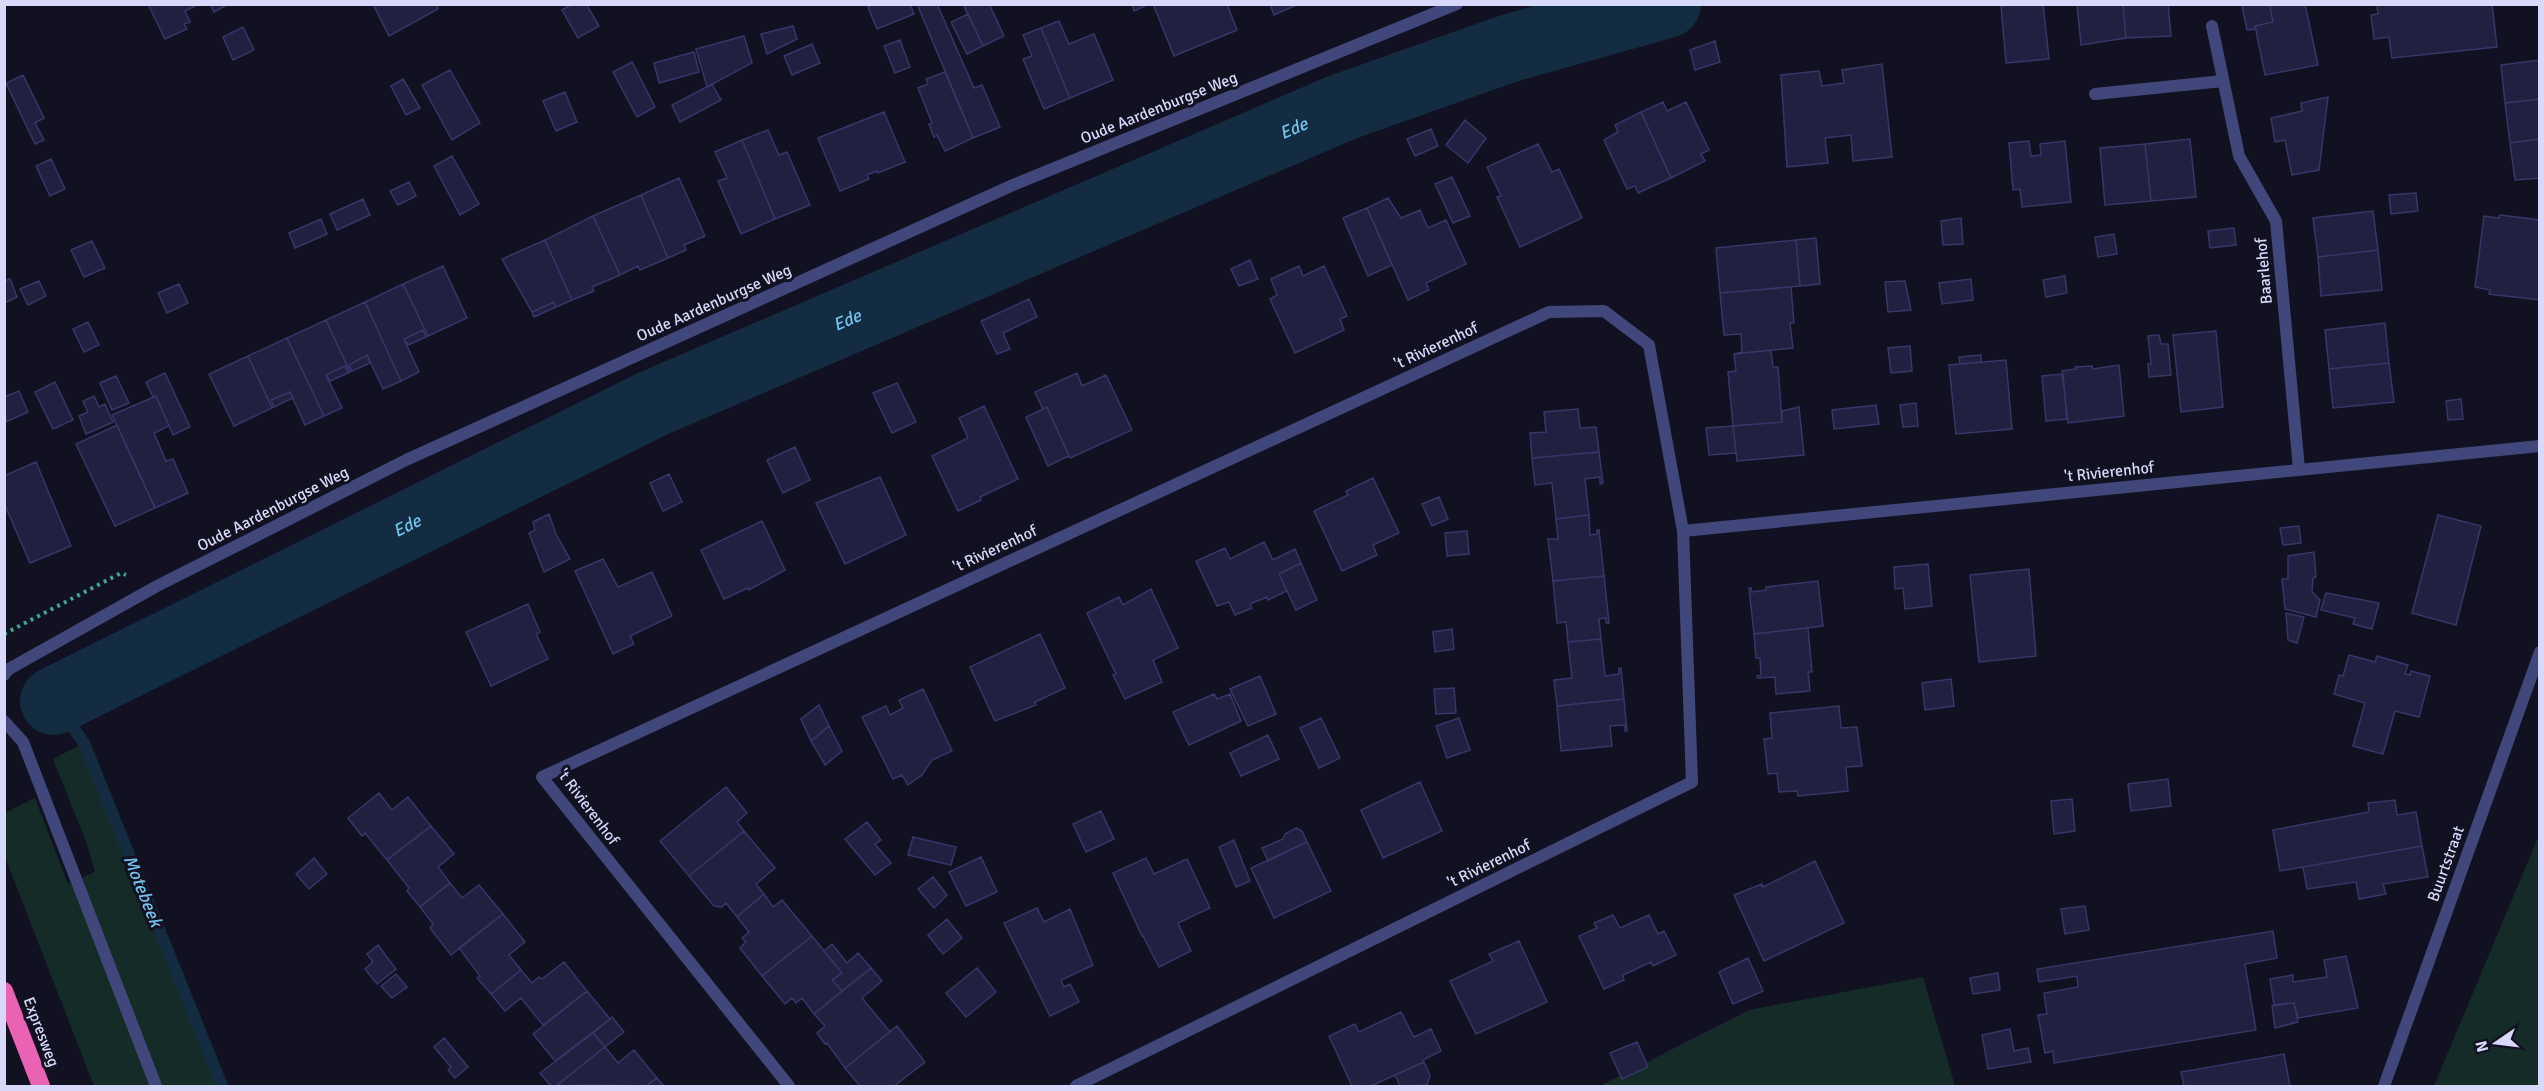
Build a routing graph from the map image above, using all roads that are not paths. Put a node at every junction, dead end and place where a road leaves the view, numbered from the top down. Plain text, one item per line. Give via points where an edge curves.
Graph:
1 (1457, 4) edge
2 (2212, 26) dead end
3 (2223, 81) junction
4 (2095, 94) dead end
5 (2540, 447) edge
6 (2299, 469) junction
7 (1683, 531) junction
8 (2540, 652) edge
9 (4, 675) edge
10 (4, 721) edge
11 (4, 991) edge
12 (42, 1086) edge
13 (156, 1086) edge
14 (789, 1086) edge
15 (1076, 1086) edge
16 (2384, 1086) edge

1 - 9 street, Oude Aardenburgse Weg via 1013,185 406,460 157,586
2 - 3 street, Baarlehof
3 - 4 street
3 - 6 street, Baarlehof via 2239,156 2276,221
5 - 6 street, 't Rivierenhof
6 - 7 street, 't Rivierenhof
7 - 14 street, 't Rivierenhof via 1649,345 1605,311 1549,312 542,777
7 - 15 street, 't Rivierenhof via 1692,782
8 - 16 street, Buurtstraat
10 - 13 street via 23,742
11 - 12 highway, Expresweg

